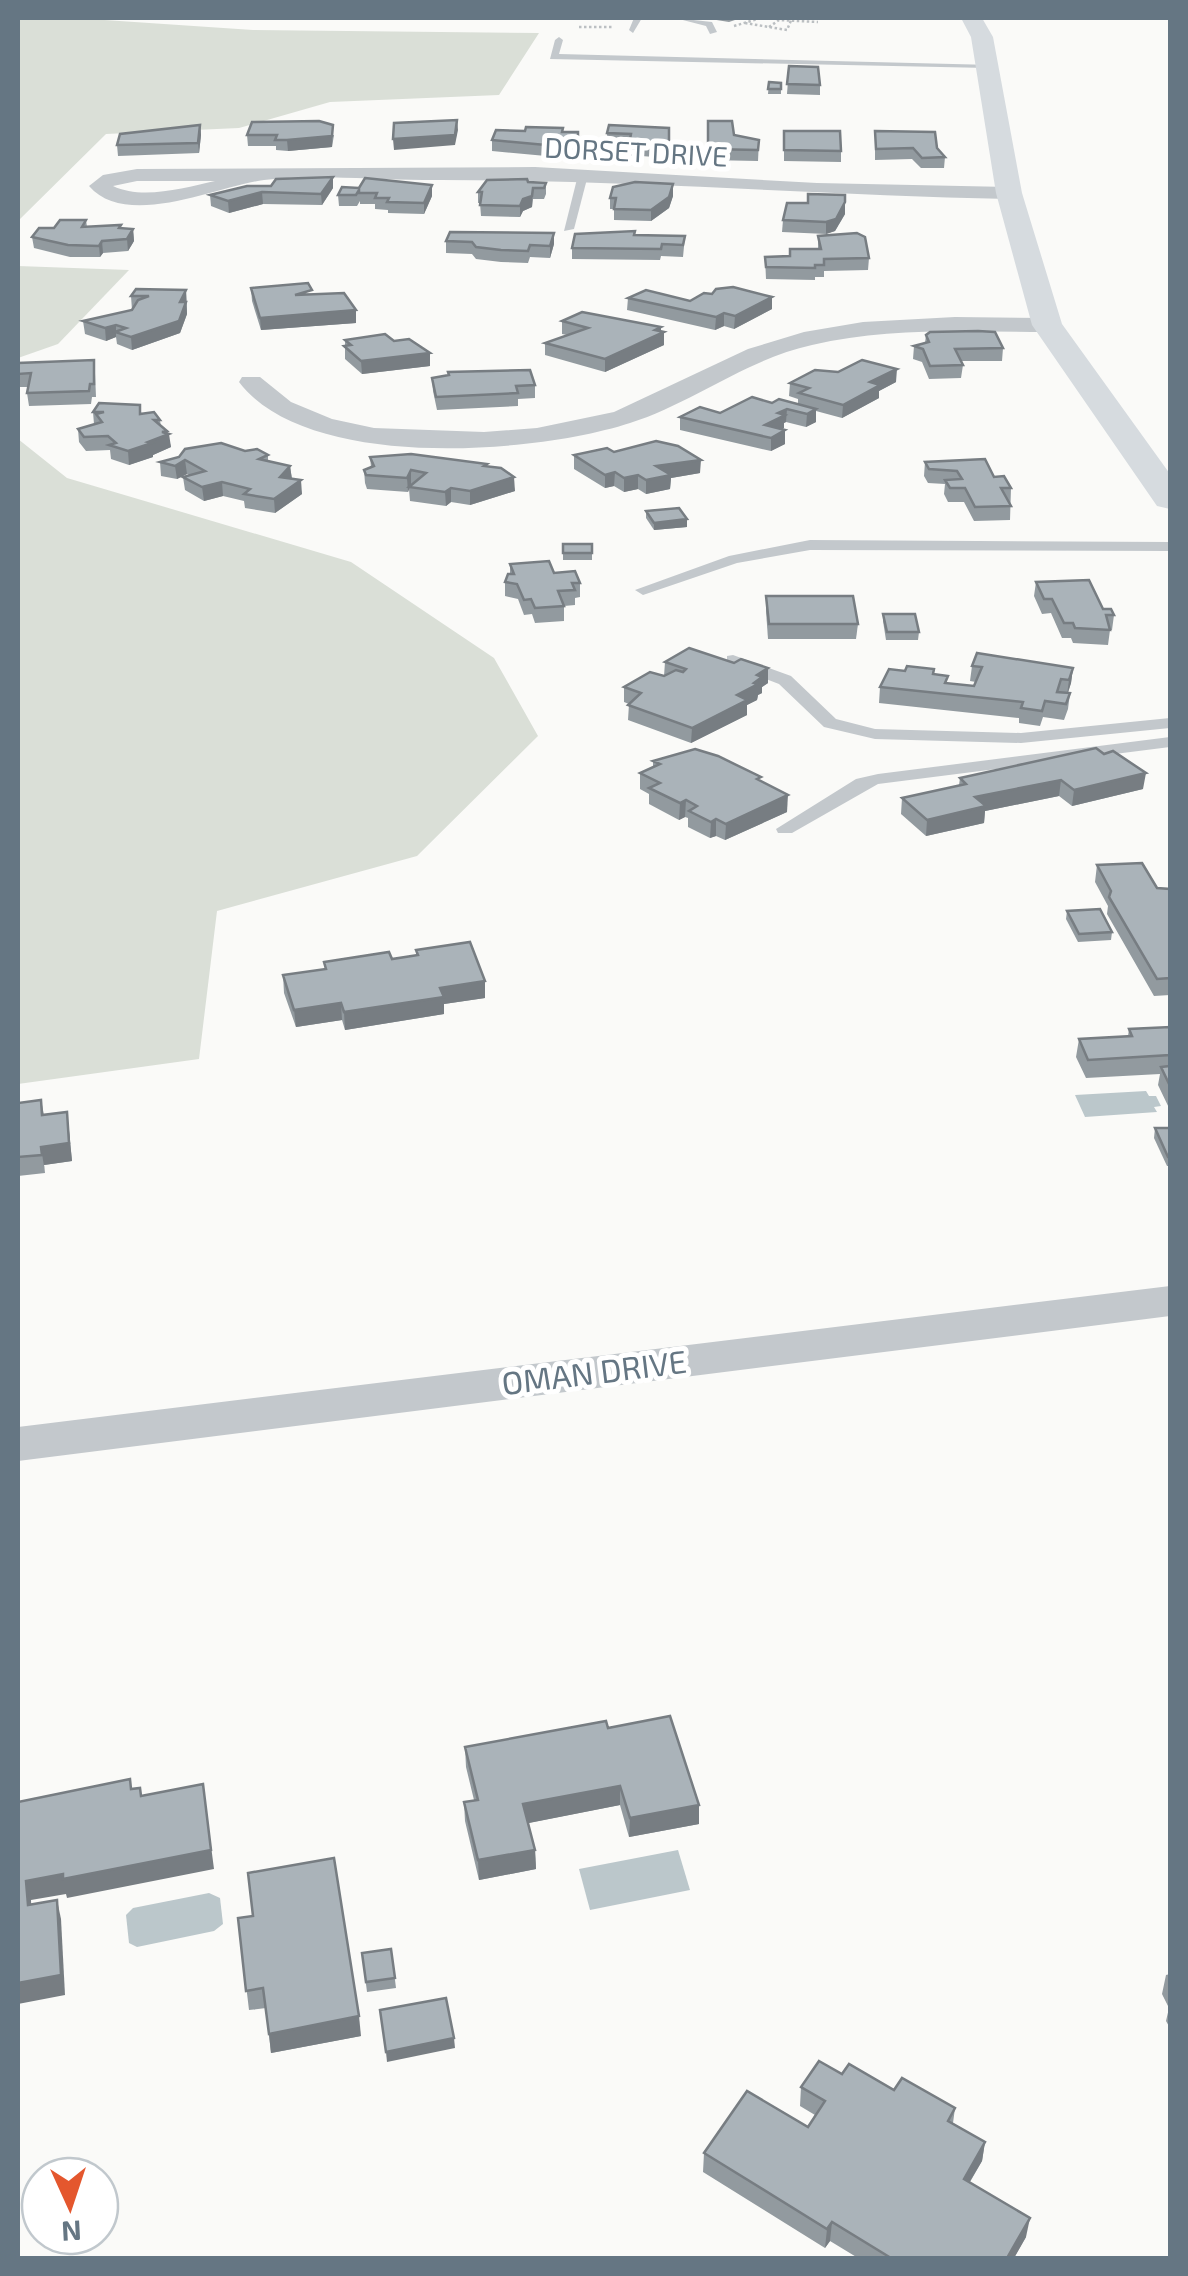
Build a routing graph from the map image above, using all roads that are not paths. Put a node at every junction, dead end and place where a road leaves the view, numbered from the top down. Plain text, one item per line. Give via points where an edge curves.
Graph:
1 (638, 18) edge
2 (678, 18) edge
3 (972, 18) edge
4 (634, 30) dead end
5 (713, 32) dead end
6 (559, 40) dead end
7 (988, 65) junction
8 (583, 174) junction
9 (258, 175) junction
10 (1009, 193) junction
11 (568, 230) dead end
12 (1046, 325) junction
13 (251, 382) dead end
14 (1170, 498) edge
15 (1170, 547) edge
16 (643, 590) dead end
17 (732, 660) edge
18 (1170, 723) edge
19 (1170, 742) edge
20 (785, 828) dead end
21 (1170, 1301) edge
22 (18, 1444) edge

1 - 4 lane
2 - 5 lane via 710,24
3 - 7 main road
6 - 7 lane via 553,57
7 - 10 main road
8 - 9 street, DORSET DRIVE
8 - 10 street, DORSET DRIVE
8 - 11 lane
9 - 9 street, DORSET DRIVE via 128,175 99,186 120,196 174,195
10 - 12 main road
12 - 13 street via 880,327 808,338 768,349 624,416 503,440 420,440 344,429 276,404
12 - 14 main road
15 - 16 lane via 810,544 734,559
17 - 18 lane via 785,680 830,724 875,734 1022,738
19 - 20 lane via 878,779
21 - 22 street, OMAN DRIVE

